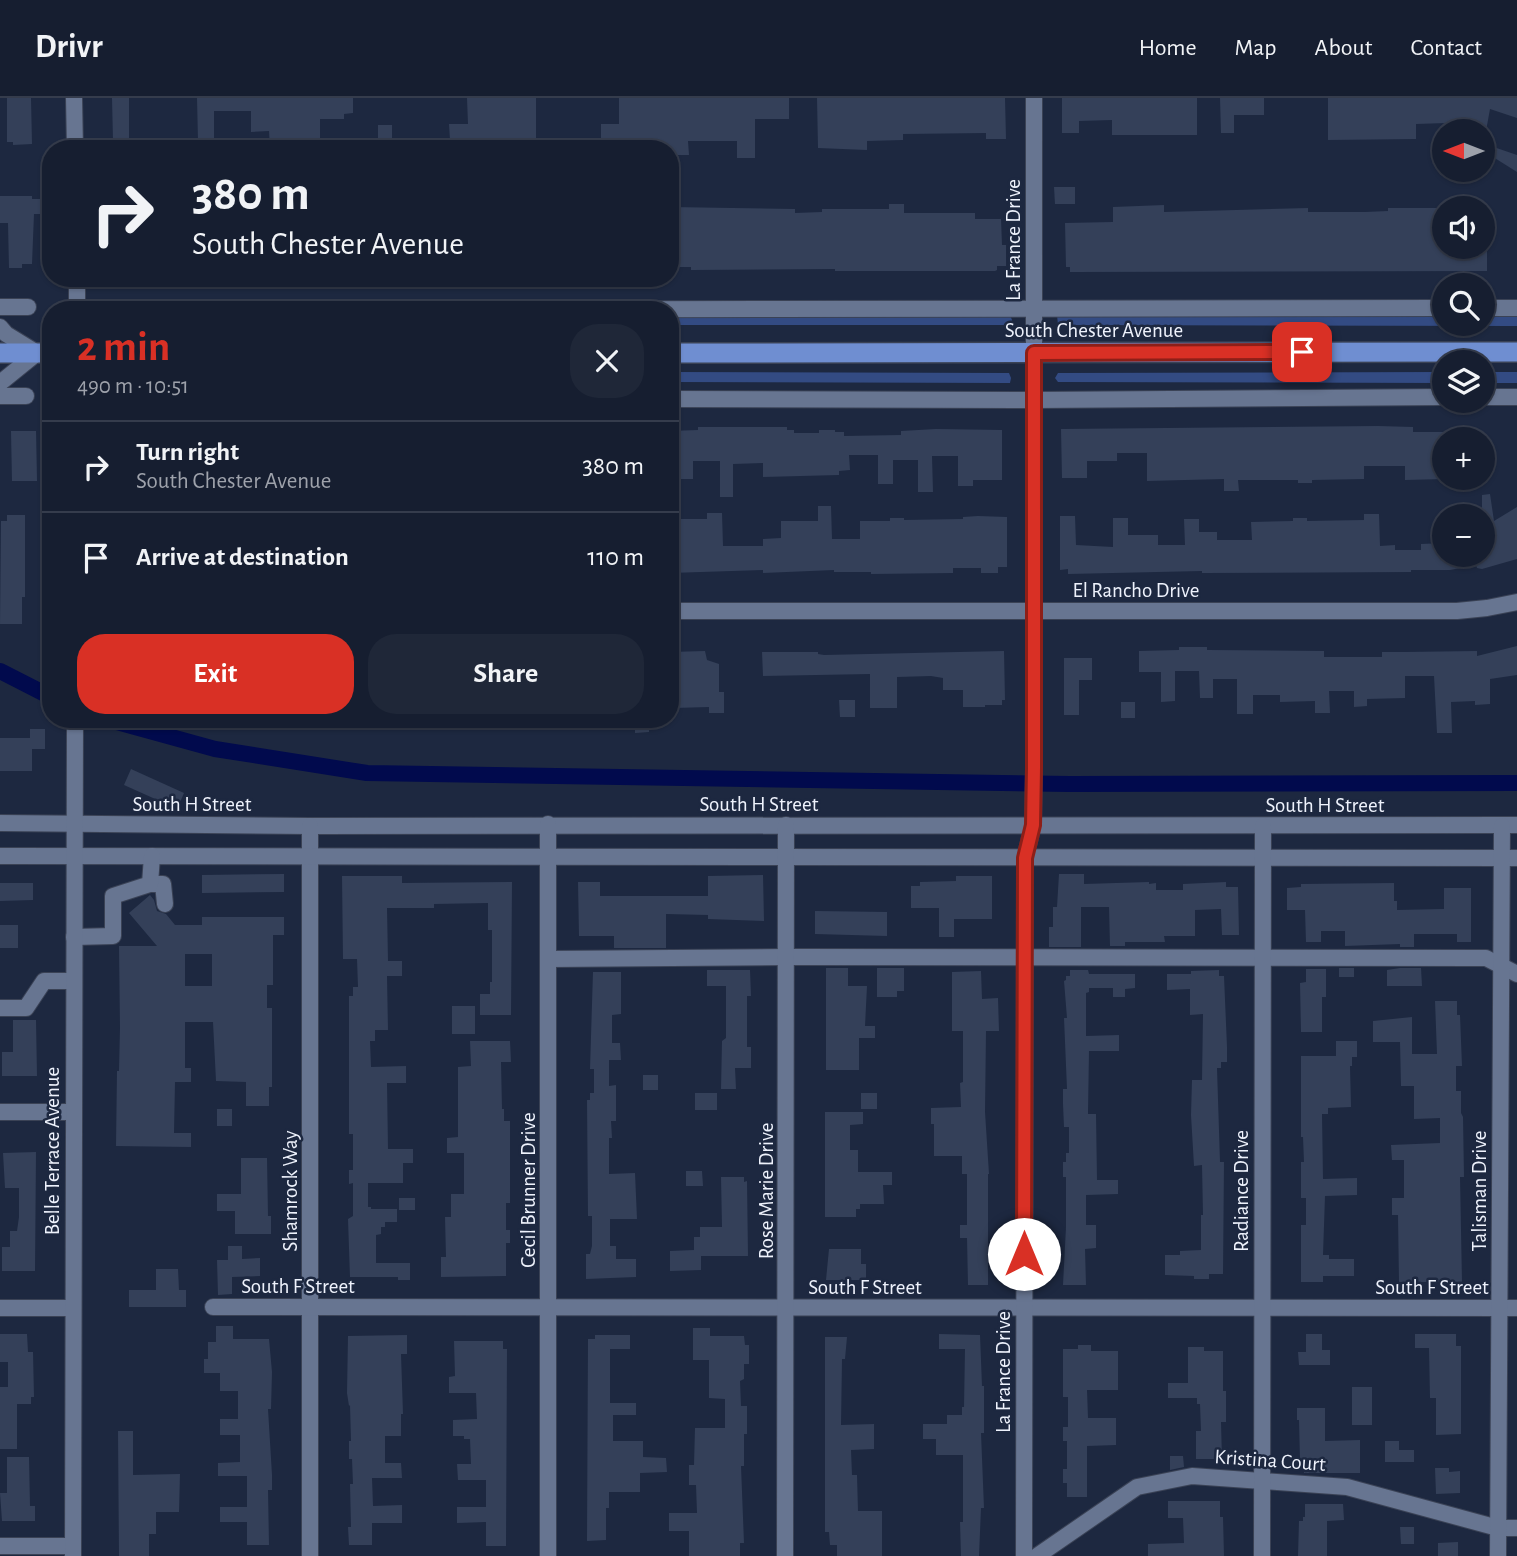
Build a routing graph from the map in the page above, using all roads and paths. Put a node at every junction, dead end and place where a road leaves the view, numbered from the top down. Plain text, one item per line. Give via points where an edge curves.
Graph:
1 (74, 98) edge
2 (1034, 98) edge
3 (75, 140) edge
4 (0, 307) edge
5 (28, 307) dead end
6 (1432, 308) edge
7 (1495, 308) edge
8 (1517, 308) edge
9 (679, 309) edge
10 (1034, 309) junction
11 (0, 327) edge
12 (42, 352) edge
13 (1517, 352) edge
14 (0, 353) edge
15 (42, 353) edge
16 (679, 353) edge
17 (1034, 353) junction
18 (42, 354) edge
19 (0, 383) edge
20 (0, 396) edge
21 (26, 396) dead end
22 (1432, 397) edge
23 (1495, 397) edge
24 (1517, 397) edge
25 (679, 399) edge
26 (1034, 400) junction
27 (1517, 602) edge
28 (679, 611) edge
29 (1034, 611) junction
30 (75, 728) edge
31 (0, 823) edge
32 (548, 824) junction
33 (76, 825) junction
34 (310, 825) junction
35 (786, 825) junction
36 (1033, 825) junction
37 (1510, 825) edge
38 (1263, 826) junction
39 (787, 855) junction
40 (0, 856) edge
41 (152, 856) junction
42 (312, 856) junction
43 (550, 856) junction
44 (75, 857) junction
45 (1263, 857) junction
46 (1025, 858) junction
47 (1509, 858) edge
48 (150, 884) junction
49 (165, 904) dead end
50 (74, 937) junction
51 (787, 957) junction
52 (1025, 957) junction
53 (1263, 958) junction
54 (549, 959) junction
55 (1501, 966) junction
56 (1517, 974) edge
57 (74, 981) junction
58 (0, 1008) edge
59 (1509, 1078) edge
60 (0, 1112) edge
61 (74, 1112) junction
62 (214, 1307) dead end
63 (0, 1308) edge
64 (73, 1308) junction
65 (311, 1308) junction
66 (549, 1308) junction
67 (787, 1308) junction
68 (1024, 1308) junction
69 (1262, 1308) junction
70 (1500, 1308) junction
71 (1517, 1308) edge
72 (1262, 1480) junction
73 (1498, 1528) junction
74 (1517, 1528) edge
75 (0, 1546) edge
76 (73, 1551) edge
77 (310, 1556) edge
78 (548, 1556) edge
79 (786, 1556) edge
80 (1024, 1556) edge
81 (1037, 1556) edge
82 (1262, 1556) edge
83 (1498, 1556) edge

1 - 3 street
2 - 10 street, La France Drive
4 - 5 street
6 - 10 street
7 - 8 street
9 - 10 street
10 - 17 street, La France Drive
11 - 12 street
13 - 17 main road, South Chester Avenue
14 - 15 main road
16 - 17 main road, South Chester Avenue
17 - 26 street, La France Drive
18 - 19 street
20 - 21 street
22 - 26 street
23 - 24 street
25 - 26 street
26 - 29 street, La France Drive
27 - 29 street, El Rancho Drive via 1457,611
28 - 29 street, El Rancho Drive
29 - 36 street, La France Drive
30 - 33 street, Belle Terrace Avenue
31 - 33 street, South H Street
32 - 34 street, South H Street
32 - 35 street, South H Street
32 - 43 street, Cecil Brunner Drive
33 - 34 street, South H Street
33 - 44 street, Belle Terrace Avenue
34 - 42 street, Shamrock Way
35 - 36 street, South H Street
35 - 39 street, Rose Marie Drive
36 - 38 street, South H Street
36 - 46 street, La France Drive
37 - 38 street, South H Street
37 - 47 street, Talisman Drive
38 - 45 street, Radiance Drive
39 - 43 street
39 - 46 street
39 - 51 street, Rose Marie Drive
40 - 44 street
41 - 42 street
41 - 44 street
41 - 48 street
42 - 43 street
42 - 65 street, Shamrock Way
43 - 54 street, Cecil Brunner Drive
44 - 50 street, Belle Terrace Avenue
45 - 46 street
45 - 47 street
45 - 53 street, Radiance Drive
46 - 52 street, La France Drive
47 - 55 street, Talisman Drive
48 - 49 street via 163,884
48 - 50 street via 113,896 113,936
50 - 57 street, Belle Terrace Avenue
51 - 52 street
51 - 54 street
51 - 67 street, Rose Marie Drive
52 - 53 street
52 - 68 street, La France Drive
53 - 55 street via 1486,958
53 - 69 street, Radiance Drive
54 - 66 street, Cecil Brunner Drive
55 - 56 street
55 - 59 street, Talisman Drive
57 - 58 street via 44,981 26,1008
57 - 61 street, Belle Terrace Avenue
59 - 70 street, Talisman Drive
60 - 61 street
61 - 64 street, Belle Terrace Avenue
62 - 65 street, South F Street
63 - 64 street
64 - 76 street, Belle Terrace Avenue
65 - 66 street, South F Street
65 - 77 street, Shamrock Way
66 - 67 street, South F Street
66 - 78 street, Cecil Brunner Drive
67 - 68 street, South F Street
67 - 79 street, Rose Marie Drive
68 - 69 street, South F Street
68 - 80 street, La France Drive
69 - 70 street, South F Street
69 - 72 street, Radiance Drive
70 - 71 street, South F Street
70 - 73 street, Talisman Drive
72 - 73 street, Kristina Court via 1347,1488
72 - 81 street, Kristina Court via 1192,1476 1137,1487
72 - 82 street, Radiance Drive
73 - 74 street, Kristina Court
73 - 83 street, Talisman Drive
75 - 76 street

